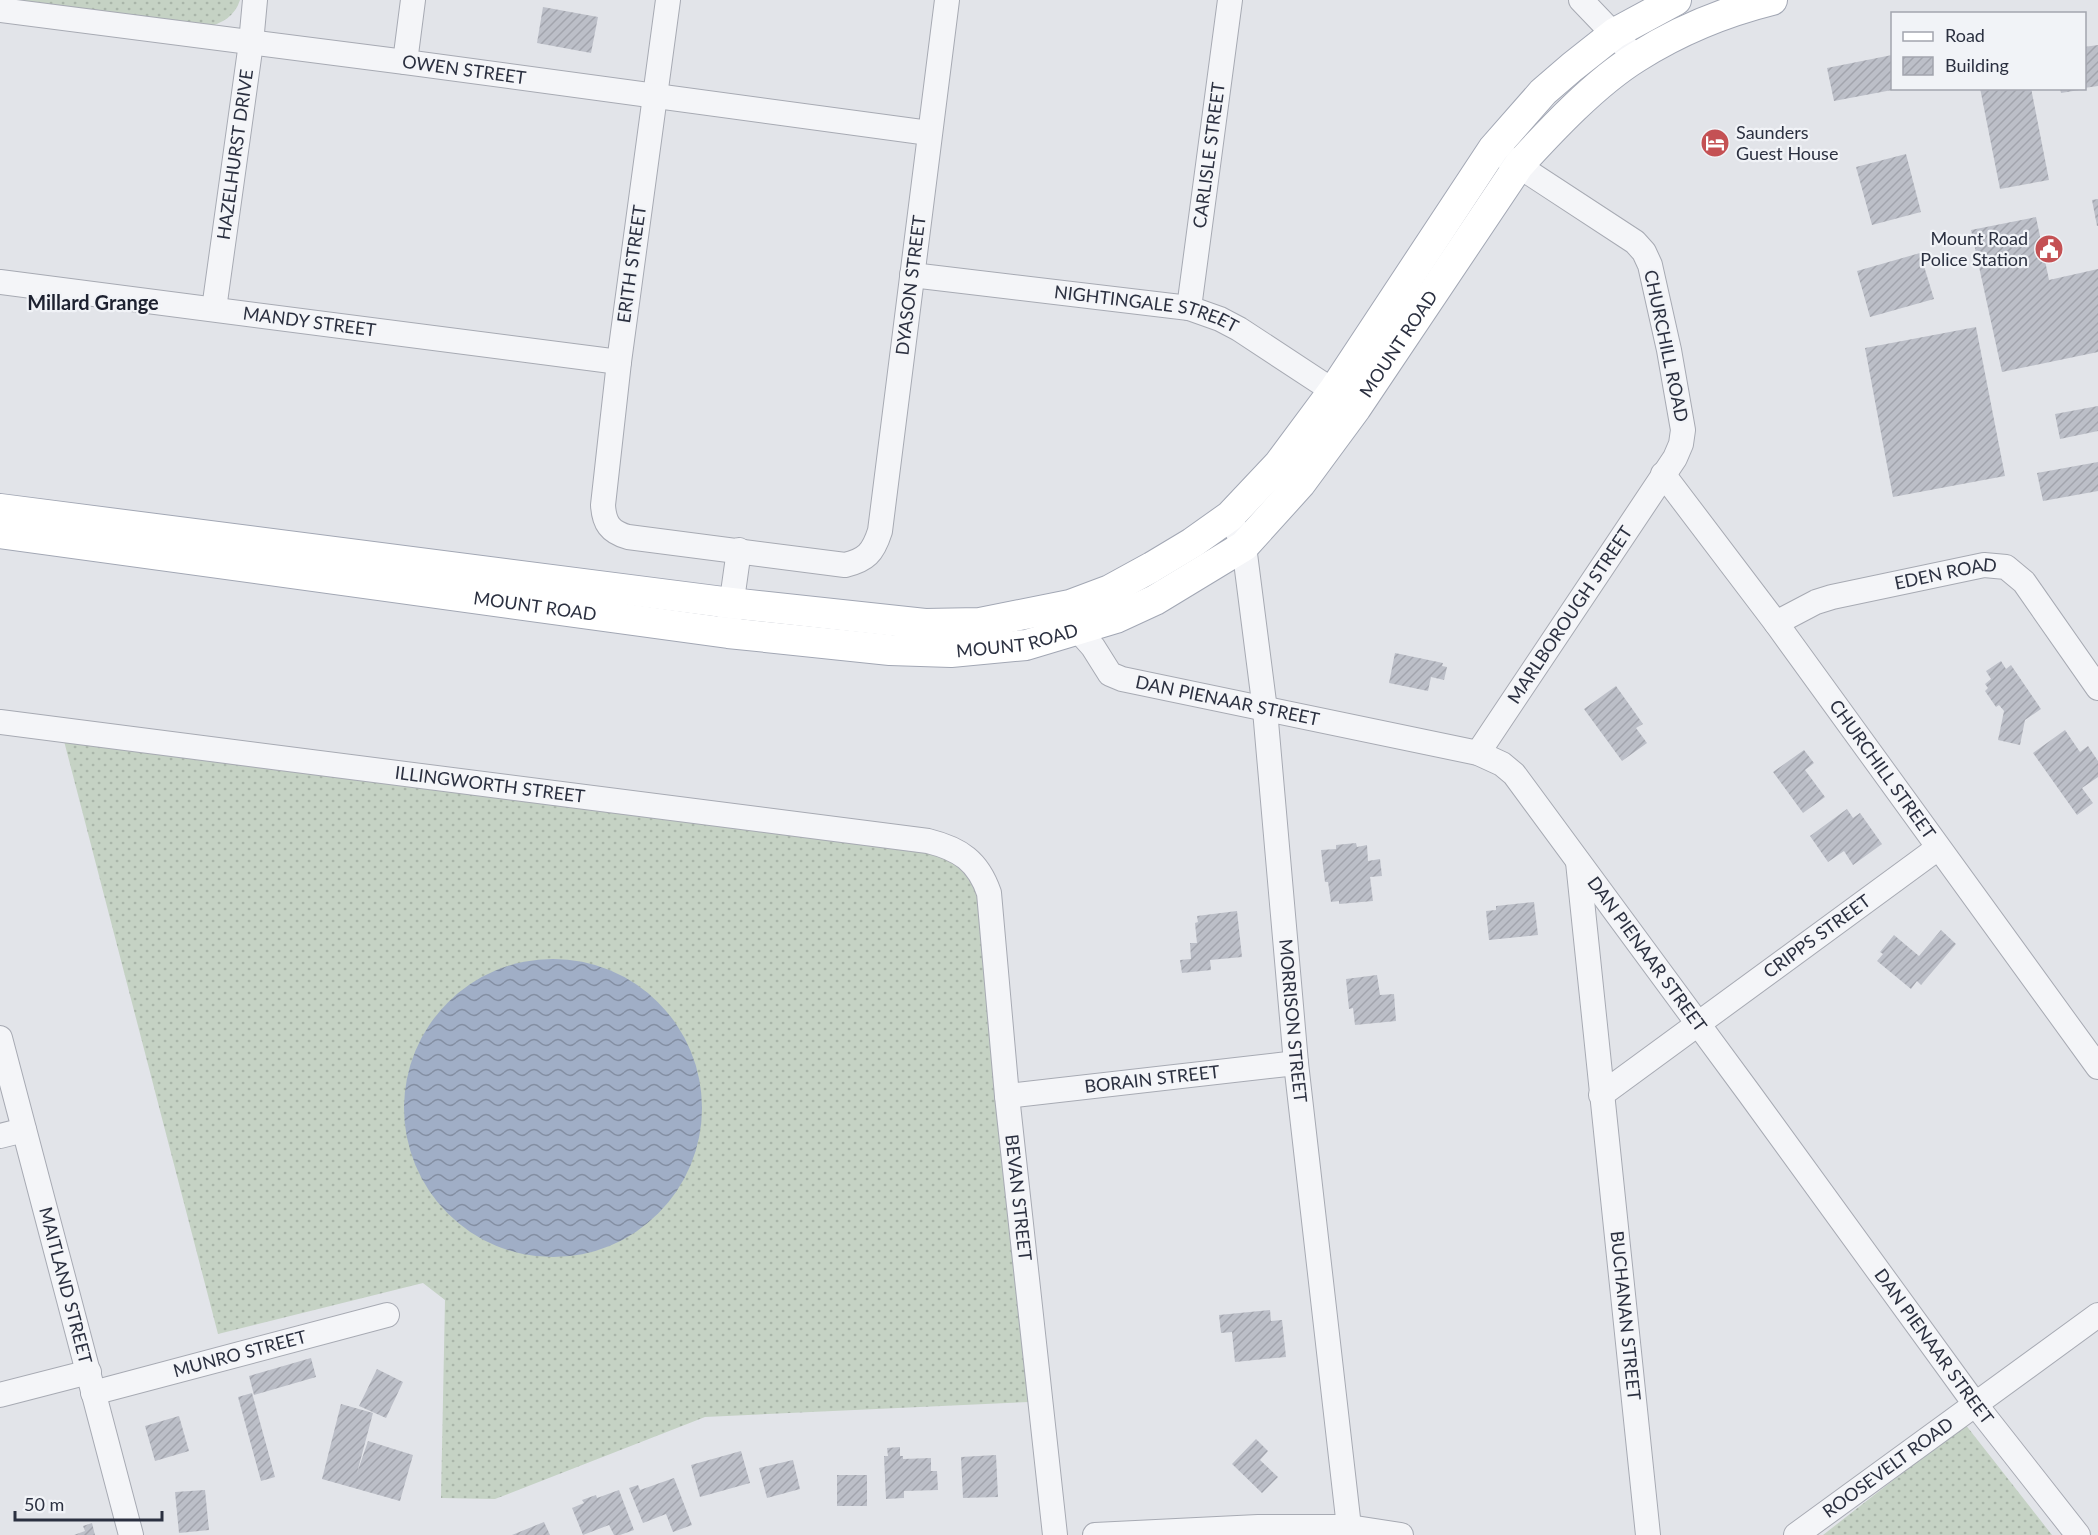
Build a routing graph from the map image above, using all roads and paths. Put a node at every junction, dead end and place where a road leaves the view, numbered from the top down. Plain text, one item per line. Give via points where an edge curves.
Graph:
1 (255, 0) edge
2 (413, 0) edge
3 (668, 0) edge
4 (947, 0) edge
5 (1230, 0) edge
6 (1581, 0) edge
7 (1676, 0) edge
8 (1772, 0) edge
9 (0, 10) edge
10 (1615, 33) junction
11 (251, 43) junction
12 (1635, 58) junction
13 (405, 62) junction
14 (655, 95) junction
15 (929, 133) junction
16 (1493, 149) junction
17 (1519, 165) junction
18 (912, 275) junction
19 (0, 282) edge
20 (1189, 308) junction
21 (214, 309) junction
22 (619, 362) junction
23 (1345, 399) junction
24 (1663, 474) junction
25 (0, 508) edge
26 (1230, 516) junction
27 (0, 533) edge
28 (1244, 546) junction
29 (739, 550) junction
30 (234, 551) junction
31 (730, 603) junction
32 (1074, 618) junction
33 (1776, 623) junction
34 (728, 633) junction
35 (2098, 688) edge
36 (1265, 710) junction
37 (0, 722) edge
38 (1478, 753) junction
39 (1938, 848) junction
40 (1578, 860) junction
41 (974, 864) joint
42 (1699, 1025) junction
43 (0, 1038) edge
44 (1296, 1063) junction
45 (2098, 1067) edge
46 (1601, 1095) junction
47 (1007, 1096) junction
48 (24, 1130) junction
49 (0, 1136) edge
50 (387, 1315) dead end
51 (2098, 1315) edge
52 (91, 1382) junction
53 (0, 1395) edge
54 (1976, 1404) junction
55 (1349, 1527) junction
56 (131, 1535) edge
57 (1055, 1535) edge
58 (1095, 1535) edge
59 (1401, 1535) edge
60 (1648, 1535) edge
61 (1796, 1535) edge
62 (2078, 1535) edge

1 - 11 street, HAZELHURST DRIVE
2 - 13 street
3 - 14 street, ERITH STREET
4 - 15 street, DYASON STREET
5 - 20 street, CARLISLE STREET
6 - 10 street
7 - 10 main road, MOUNT ROAD
8 - 12 main road, MOUNT ROAD via 1679,33
9 - 11 street, OWEN STREET
10 - 12 street
10 - 16 main road, MOUNT ROAD via 1543,93
11 - 13 street, OWEN STREET
11 - 21 street, HAZELHURST DRIVE
12 - 17 main road, MOUNT ROAD via 1588,96
13 - 14 street, OWEN STREET
14 - 15 street, OWEN STREET
14 - 22 street, ERITH STREET
15 - 18 street, DYASON STREET
16 - 17 street, CHURCHILL ROAD
16 - 23 main road, MOUNT ROAD
17 - 23 main road, MOUNT ROAD
17 - 24 street, CHURCHILL ROAD via 1635,242 1644,252 1669,350 1683,430 1675,458
18 - 20 street, NIGHTINGALE STREET
18 - 29 street, DYASON STREET via 876,544 859,562 845,566
19 - 21 street, MANDY STREET
20 - 23 street, NIGHTINGALE STREET via 1239,329
21 - 22 street, MANDY STREET
22 - 29 street, ERITH STREET via 603,505 610,528 628,537
23 - 26 main road, MOUNT ROAD
23 - 28 main road, MOUNT ROAD via 1300,484
24 - 33 street, CHURCHILL STREET
24 - 38 street, MARLBOROUGH STREET
25 - 30 main road, MOUNT ROAD
26 - 28 street, MORRISON STREET
26 - 32 main road, MOUNT ROAD via 1192,543 1110,590
27 - 30 main road, MOUNT ROAD
28 - 32 main road, MOUNT ROAD via 1155,600 1116,618
28 - 36 street, MORRISON STREET
29 - 31 street
30 - 31 main road, MOUNT ROAD
30 - 34 main road, MOUNT ROAD
31 - 32 main road, MOUNT ROAD via 925,624
31 - 34 street
32 - 34 main road, MOUNT ROAD via 1026,645 951,652 890,650
32 - 36 street, DAN PIENAAR STREET via 1110,674
33 - 35 street, EDEN ROAD via 1832,597 1984,565 2006,567 2024,582
33 - 39 street, CHURCHILL STREET
36 - 38 street, DAN PIENAAR STREET
36 - 44 street, MORRISON STREET
37 - 41 street, ILLINGWORTH STREET via 928,841 958,851
38 - 40 street, DAN PIENAAR STREET via 1514,774
39 - 42 street, CRIPPS STREET
39 - 45 street, CHURCHILL STREET
40 - 42 street, DAN PIENAAR STREET
40 - 46 street, BUCHANAN STREET
41 - 47 street, BEVAN STREET via 989,893
42 - 46 street
42 - 54 street, DAN PIENAAR STREET
43 - 48 street, MAITLAND STREET
44 - 47 street, BORAIN STREET
44 - 55 street, MORRISON STREET
46 - 60 street, BUCHANAN STREET
47 - 57 street, BEVAN STREET
48 - 49 street
48 - 52 street, MAITLAND STREET
50 - 52 street, MUNRO STREET
51 - 54 street, ROOSEVELT ROAD
52 - 53 street, MUNRO STREET
52 - 56 street, MAITLAND STREET
54 - 61 street, ROOSEVELT ROAD
54 - 62 street, DAN PIENAAR STREET
55 - 58 street
55 - 59 street

